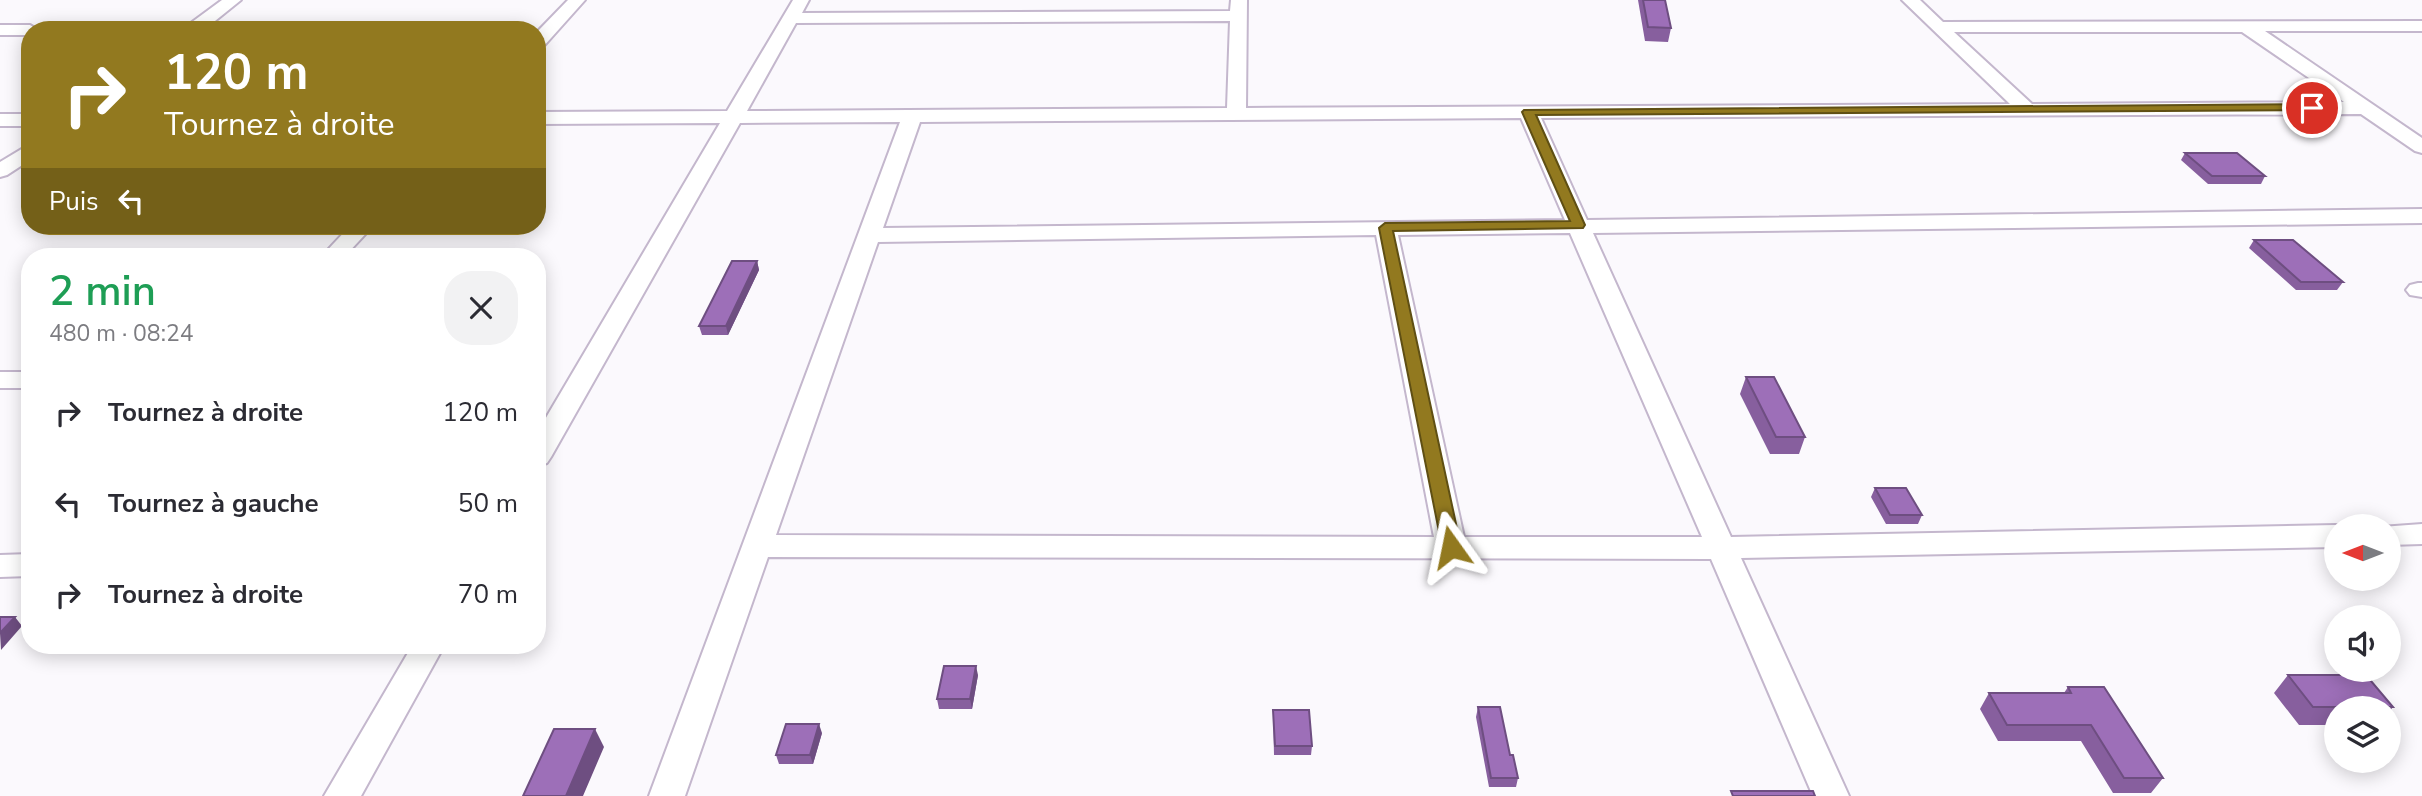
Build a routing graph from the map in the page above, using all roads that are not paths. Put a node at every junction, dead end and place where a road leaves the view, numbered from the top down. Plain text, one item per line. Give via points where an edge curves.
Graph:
1 (233, 0) edge
2 (577, 0) edge
3 (954, 0) edge
4 (1910, 0) edge
5 (1095, 8) edge
6 (1239, 8) edge
7 (796, 9) edge
8 (947, 18) junction
9 (203, 21) edge
10 (2422, 26) edge
11 (1939, 27) junction
12 (2247, 27) junction
13 (0, 30) edge
14 (21, 30) edge
15 (546, 30) edge
16 (2365, 108) junction
17 (2026, 109) junction
18 (1528, 112) junction
19 (1236, 114) junction
20 (912, 116) junction
21 (734, 117) junction
22 (546, 118) edge
23 (0, 120) edge
24 (21, 120) edge
25 (2422, 147) edge
26 (21, 156) edge
27 (0, 171) edge
28 (2422, 216) edge
29 (1578, 225) junction
30 (1385, 228) junction
31 (353, 235) edge
32 (870, 235) junction
33 (341, 248) edge
34 (0, 380) edge
35 (21, 380) edge
36 (546, 441) edge
37 (2422, 534) edge
38 (2401, 535) edge
39 (2324, 536) edge
40 (757, 546) junction
41 (1451, 547) junction
42 (1721, 548) junction
43 (21, 565) edge
44 (0, 566) edge
45 (423, 654) edge
46 (342, 796) edge
47 (667, 796) edge
48 (1831, 796) edge

1 - 9 street
2 - 15 street
3 - 8 street
4 - 11 street
5 - 6 street
5 - 8 street
6 - 19 street
7 - 8 street
7 - 21 street
10 - 12 street
11 - 12 street
11 - 17 street
12 - 16 street
13 - 14 street
16 - 17 street
16 - 25 street
17 - 18 street
18 - 19 street
18 - 29 street
19 - 20 street
20 - 21 street
20 - 32 street
21 - 22 street
21 - 36 street
23 - 24 street
26 - 27 street
28 - 29 street
29 - 30 street
29 - 42 street
30 - 32 street
30 - 41 street
31 - 33 street
32 - 40 street
34 - 35 street
37 - 38 street
39 - 42 street
40 - 41 street
40 - 47 street
41 - 42 street
42 - 48 street
43 - 44 street
45 - 46 street

